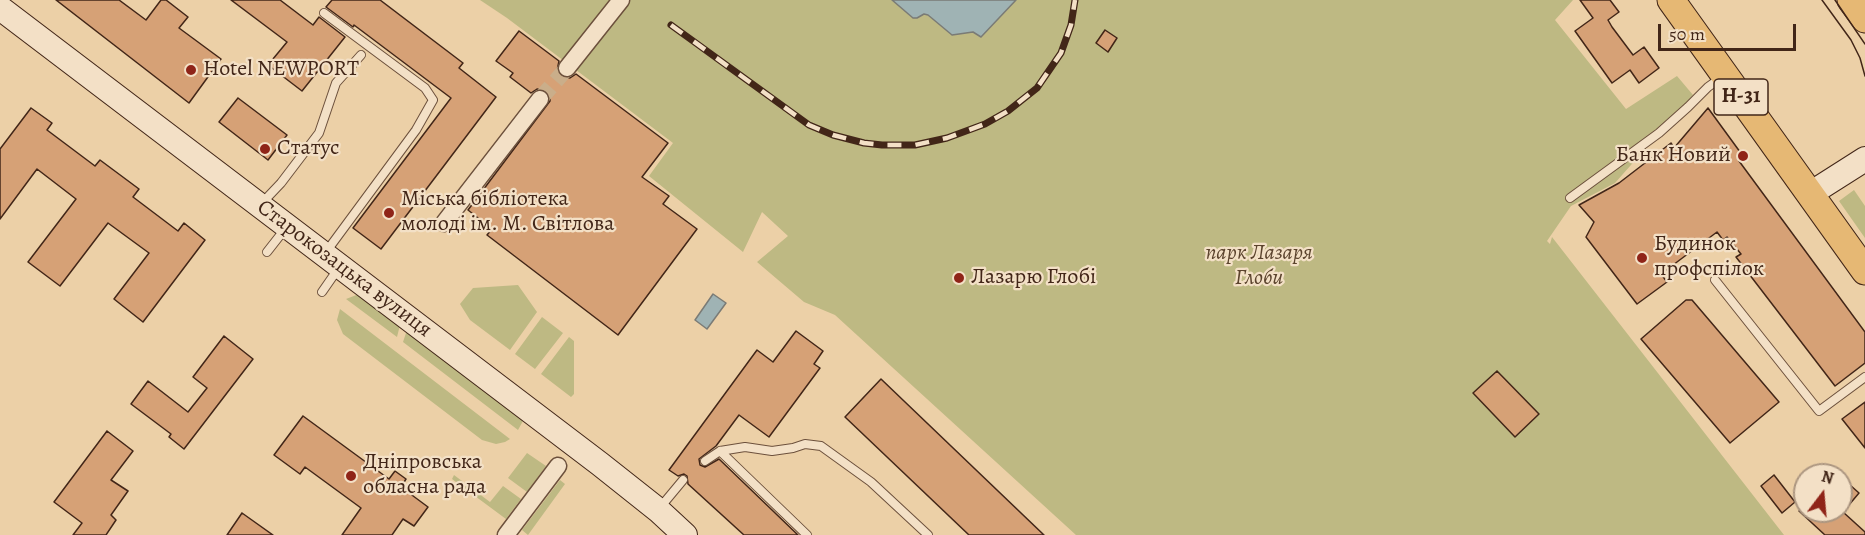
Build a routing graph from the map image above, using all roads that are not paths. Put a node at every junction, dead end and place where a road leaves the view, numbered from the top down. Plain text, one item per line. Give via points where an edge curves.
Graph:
1 (621, 0) edge
2 (1671, 0) edge
3 (1851, 0) edge
4 (0, 8) edge
5 (324, 14) dead end
6 (1865, 19) edge
7 (361, 55) dead end
8 (567, 68) tunnel mouth
9 (1725, 75) junction
10 (540, 99) tunnel mouth
11 (1865, 159) edge
12 (1810, 194) junction
13 (1570, 198) dead end
14 (259, 205) junction
15 (444, 223) dead end
16 (287, 226) junction
17 (267, 252) dead end
18 (332, 260) junction
19 (1865, 271) edge
20 (1715, 280) dead end
21 (322, 292) dead end
22 (1865, 377) edge
23 (720, 452) junction
24 (705, 461) dead end
25 (558, 466) dead end
26 (683, 480) dead end
27 (658, 510) junction
28 (506, 535) edge
29 (685, 535) edge
30 (807, 535) edge
31 (928, 535) edge

1 - 8 street
2 - 9 main road, Н-31
3 - 6 main road
4 - 14 street, Старокозацька вулиця
5 - 18 lane via 425,88 433,99
7 - 14 lane via 336,83 326,118 312,143
9 - 12 main road, Н-31
9 - 13 lane via 1659,133
10 - 15 street
11 - 12 street
12 - 19 main road, Н-31
14 - 16 street, Старокозацька вулиця
16 - 17 lane
16 - 18 street, Старокозацька вулиця
18 - 21 lane
18 - 27 street, Старокозацька вулиця
20 - 22 lane via 1820,411
23 - 24 lane
23 - 30 lane
23 - 31 lane via 745,447 772,451 805,444 821,446 871,482
25 - 28 street
26 - 27 lane
27 - 29 street, Старокозацька вулиця

